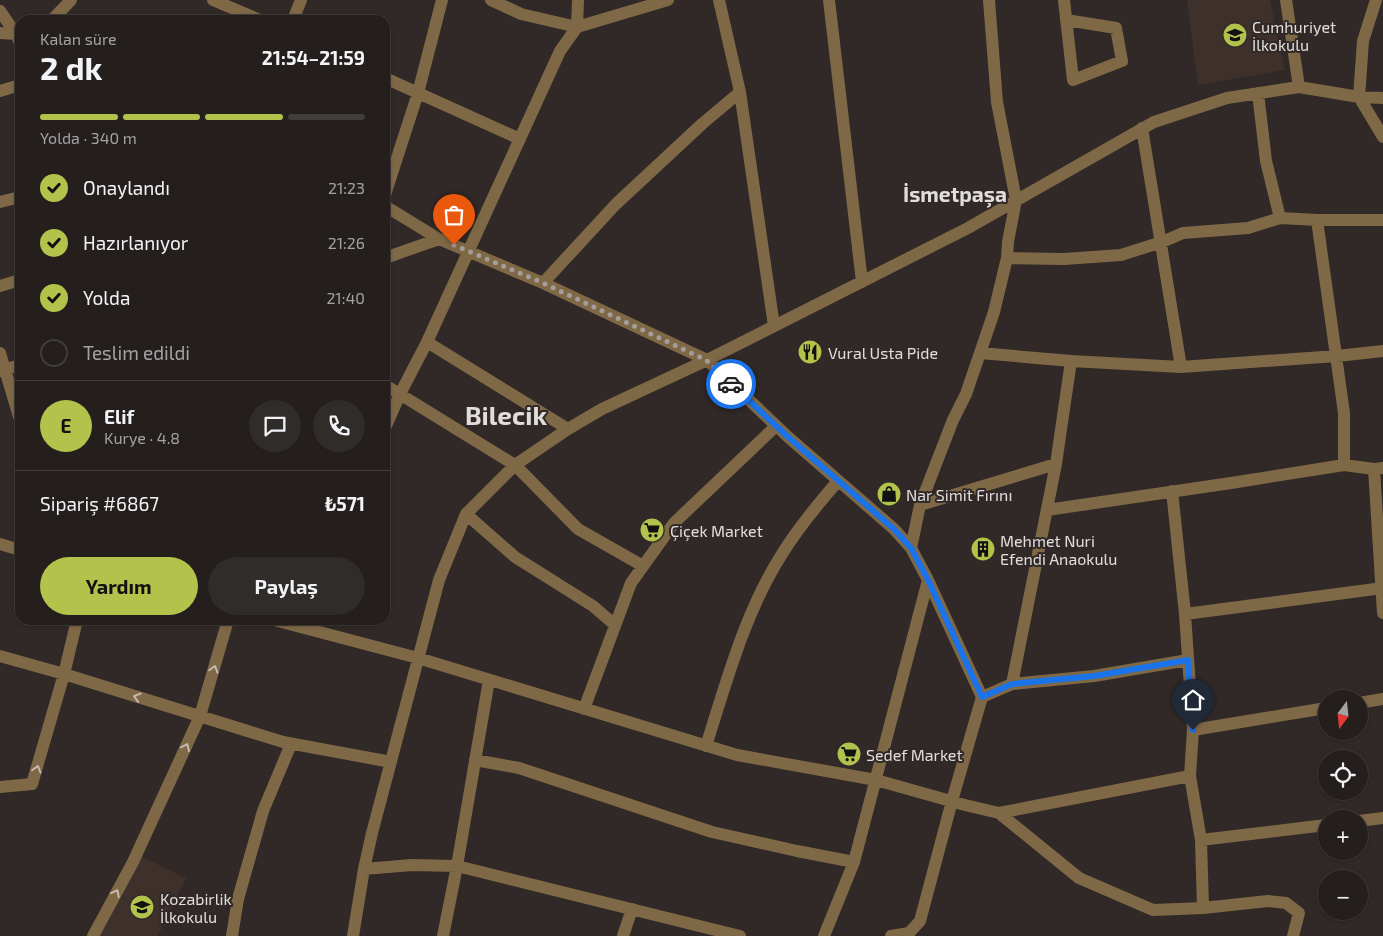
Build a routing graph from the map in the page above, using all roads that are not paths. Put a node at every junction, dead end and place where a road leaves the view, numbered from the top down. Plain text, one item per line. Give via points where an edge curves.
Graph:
1 (212, 0) edge
2 (301, 0) edge
3 (442, 0) edge
4 (492, 0) edge
5 (578, 0) edge
6 (668, 0) edge
7 (719, 0) edge
8 (829, 0) edge
9 (989, 0) edge
10 (1064, 0) edge
11 (1286, 0) edge
12 (1376, 0) edge
13 (66, 2) edge
14 (0, 11) edge
15 (56, 15) edge
16 (248, 15) edge
17 (295, 15) edge
18 (1066, 20) junction
19 (577, 28) junction
20 (15, 32) edge
21 (0, 33) edge
22 (15, 37) edge
23 (390, 80) edge
24 (15, 86) edge
25 (1299, 87) junction
26 (0, 91) edge
27 (740, 92) junction
28 (418, 93) junction
29 (1258, 93) junction
30 (1359, 97) junction
31 (1383, 98) edge
32 (1142, 128) junction
33 (1383, 137) edge
34 (520, 138) junction
35 (390, 180) edge
36 (15, 198) edge
37 (1016, 200) junction
38 (0, 202) edge
39 (390, 209) edge
40 (1280, 218) junction
41 (1317, 220) junction
42 (1383, 220) edge
43 (439, 239) junction
44 (1162, 242) junction
45 (468, 251) junction
46 (390, 256) edge
47 (1007, 258) junction
48 (15, 282) edge
49 (862, 282) junction
50 (543, 283) junction
51 (0, 286) edge
52 (774, 326) junction
53 (427, 342) junction
54 (1383, 351) edge
55 (0, 353) edge
56 (980, 353) junction
57 (1337, 356) junction
58 (706, 360) junction
59 (1071, 361) junction
60 (15, 367) edge
61 (1181, 367) junction
62 (3, 371) edge
63 (390, 388) edge
64 (400, 394) junction
65 (15, 406) edge
66 (390, 417) edge
67 (776, 426) junction
68 (568, 429) junction
69 (1056, 464) junction
70 (1344, 464) junction
71 (515, 465) junction
72 (1379, 469) edge
73 (838, 481) junction
74 (1172, 491) junction
75 (920, 505) junction
76 (1047, 510) junction
77 (466, 514) junction
78 (0, 544) edge
79 (15, 548) edge
80 (911, 548) junction
81 (644, 566) junction
82 (928, 580) junction
83 (1382, 588) edge
84 (1383, 613) edge
85 (1185, 614) junction
86 (615, 624) junction
87 (76, 625) edge
88 (227, 625) edge
89 (310, 625) edge
90 (0, 656) edge
91 (418, 658) junction
92 (1188, 660) junction
93 (64, 674) junction
94 (489, 680) junction
95 (1012, 684) junction
96 (982, 697) junction
97 (1383, 698) edge
98 (1368, 700) edge
99 (584, 709) junction
100 (1318, 709) edge
101 (200, 716) junction
102 (1193, 730) junction
103 (291, 744) junction
104 (706, 746) junction
105 (475, 760) junction
106 (391, 762) junction
107 (1190, 776) junction
108 (876, 780) junction
109 (0, 786) edge
110 (952, 801) junction
111 (999, 813) junction
112 (1383, 818) edge
113 (1368, 820) edge
114 (1318, 826) edge
115 (1201, 840) junction
116 (854, 862) junction
117 (457, 866) junction
118 (364, 869) junction
119 (1203, 908) junction
120 (632, 909) junction
121 (909, 934) edge
122 (93, 936) edge
123 (232, 936) edge
124 (353, 936) edge
125 (443, 936) edge
126 (623, 936) edge
127 (740, 936) edge
128 (824, 936) edge
129 (891, 936) edge
130 (1293, 936) edge

1 - 16 street
2 - 17 street
3 - 28 street
4 - 19 street via 522,14
5 - 19 street
6 - 19 street
7 - 27 street
8 - 49 street
9 - 37 street via 997,102
10 - 18 street
11 - 25 street
12 - 30 street via 1363,41
13 - 15 street
14 - 20 street
18 - 18 street via 1073,80 1122,61 1116,28
19 - 34 street via 560,50
21 - 22 street
23 - 28 street
24 - 26 street
25 - 29 street
25 - 30 street
27 - 50 street via 616,204
27 - 52 street
28 - 34 street
28 - 35 street
29 - 32 street via 1226,98
29 - 40 street via 1266,161
30 - 31 street
30 - 33 street
32 - 37 street
32 - 44 street
34 - 45 street
36 - 38 street
37 - 47 street
37 - 49 street
39 - 43 street
40 - 41 street
40 - 44 street via 1248,228 1183,233
41 - 42 street
41 - 57 street
43 - 45 street
43 - 46 street
44 - 47 street via 1121,255
44 - 61 street
45 - 50 street
45 - 53 street
47 - 56 street
48 - 51 street
49 - 52 street
50 - 58 street
52 - 58 street
53 - 64 street
53 - 68 street
54 - 57 street
55 - 62 street
56 - 59 street
56 - 75 street
57 - 61 street
57 - 70 street via 1344,413
58 - 67 street
58 - 68 street via 602,409
59 - 61 street
59 - 69 street
60 - 62 street
62 - 65 street
63 - 64 street
64 - 66 street
64 - 71 street
67 - 73 street
67 - 81 street via 674,523
68 - 71 street
69 - 75 street
69 - 76 street
70 - 72 street
70 - 74 street
71 - 77 street
71 - 81 street via 578,529
72 - 83 street
73 - 80 street via 894,529
73 - 104 street via 781,555 758,597 737,648
74 - 76 street
74 - 85 street
75 - 80 street
76 - 95 street
77 - 86 street via 515,557 593,606
77 - 91 street via 439,580
78 - 79 street
80 - 82 street
81 - 86 street via 631,583
82 - 96 street
82 - 108 street
83 - 84 street
83 - 85 street
85 - 92 street
86 - 99 street
87 - 93 street
101 -> 88 street
89 - 91 street
90 - 93 street
91 - 94 street
91 - 106 street
92 - 95 street via 1094,676
92 - 102 street
101 -> 93 street
109 -> 93 street via 32,784
94 - 99 street
94 - 105 street
95 - 96 street
96 - 110 street
97 - 98 street
99 - 104 street
100 - 102 street
101 - 103 street
122 -> 101 street via 133,862
102 - 107 street
103 - 106 street
103 - 123 street via 263,811 238,898
104 - 108 street via 737,755
105 - 116 street via 519,768 712,832
105 - 117 street
106 - 118 street
107 - 111 street
107 - 115 street
108 - 110 street
108 - 116 street
110 - 111 street
110 - 121 street via 920,921
111 - 119 street via 1079,878 1154,910
112 - 113 street
114 - 115 street
115 - 119 street
116 - 128 street
117 - 118 street
117 - 120 street
117 - 125 street
118 - 124 street
119 - 130 street via 1268,901 1286,903 1299,913
120 - 126 street
120 - 127 street
121 - 129 street

